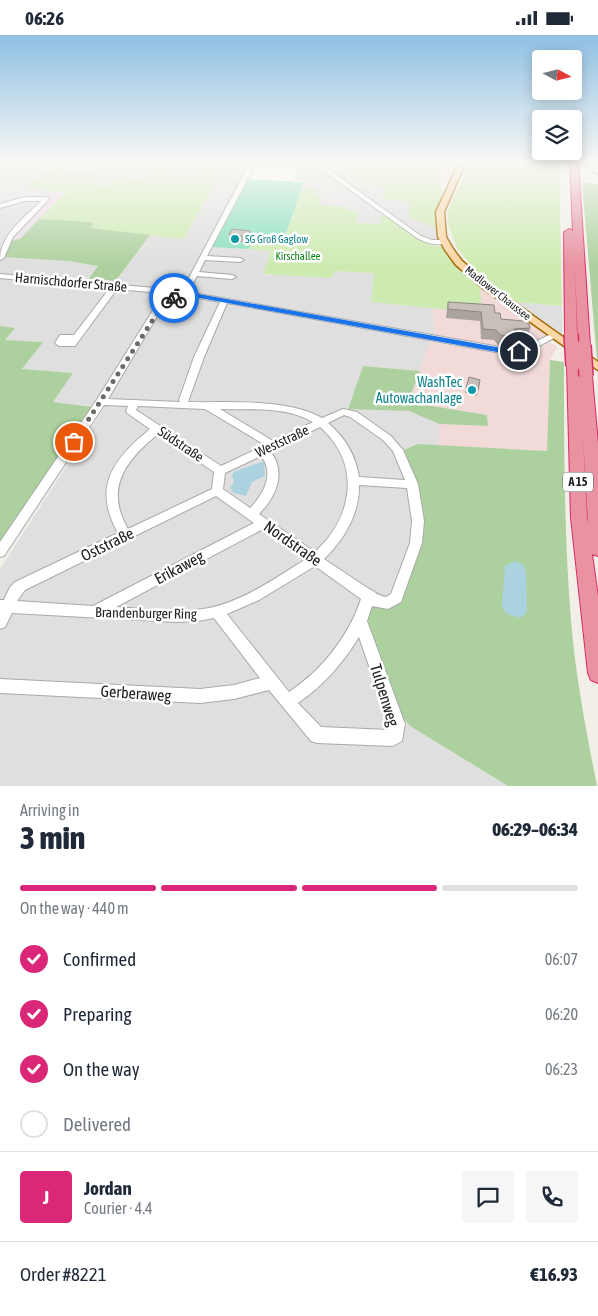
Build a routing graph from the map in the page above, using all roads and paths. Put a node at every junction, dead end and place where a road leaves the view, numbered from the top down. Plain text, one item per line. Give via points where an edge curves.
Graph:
1 (235, 196) edge
2 (361, 196) edge
3 (447, 196) edge
4 (568, 196) edge
5 (576, 196) edge
6 (0, 206) edge
7 (13, 233) junction
8 (0, 234) edge
9 (444, 242) junction
10 (202, 258) junction
11 (0, 259) edge
12 (240, 260) dead end
13 (194, 274) junction
14 (0, 276) edge
15 (232, 277) dead end
16 (116, 285) junction
17 (182, 292) junction
18 (224, 301) junction
19 (554, 336) junction
20 (76, 338) dead end
21 (592, 372) edge
22 (184, 400) dead end
23 (101, 401) junction
24 (134, 403) junction
25 (207, 405) junction
26 (321, 422) junction
27 (157, 429) junction
28 (267, 447) junction
29 (220, 471) junction
30 (355, 481) junction
31 (412, 484) junction
32 (217, 491) junction
33 (251, 514) junction
34 (264, 523) junction
35 (125, 535) junction
36 (598, 549) edge
37 (0, 552) edge
38 (316, 559) junction
39 (368, 595) junction
40 (4, 607) edge
41 (95, 612) junction
42 (217, 612) junction
43 (360, 621) junction
44 (0, 623) edge
45 (598, 673) edge
46 (270, 683) junction
47 (0, 686) edge
48 (287, 701) junction

1 - 10 street
2 - 9 street via 418,237 430,242
3 - 9 main road via 440,212
4 - 45 highway, A 15, bridge via 579,518
5 - 21 highway, A 15, bridge via 584,345
6 - 7 street via 25,199 46,199
7 - 8 street
7 - 11 street
9 - 19 main road, Madlower Chaussee via 469,271
10 - 12 street
10 - 13 street
13 - 15 street
13 - 17 street
14 - 16 street, Harnischdorfer Straße
16 - 17 street, Harnischdorfer Straße
16 - 20 street
17 - 18 street, Harnischdorfer Straße
17 - 23 street via 156,315
18 - 19 street, Harnischdorfer Straße via 511,352 529,348
18 - 22 street
19 - 21 main road, Madlower Chaussee
21 - 36 highway, A 15
23 - 24 street, Brandenburger Ring
23 - 37 street
24 - 25 street, Brandenburger Ring
24 - 27 street, Südstraße via 131,411
25 - 26 street, Brandenburger Ring via 294,409
25 - 28 street
26 - 28 street, Weststraße
26 - 30 street, Brandenburger Ring via 346,451
26 - 31 street, Weststraße via 343,412 353,414 398,450
27 - 29 street, Südstraße
27 - 35 street via 125,458 113,485 111,505 115,521
28 - 29 street, Weststraße
28 - 33 street via 273,465 272,485 268,495
29 - 32 street
30 - 31 street
30 - 38 street, Brandenburger Ring via 350,508 341,529
31 - 39 street, Nordstraße via 418,521 416,543 396,598 388,603
32 - 33 street, Nordstraße
32 - 35 street, Oststraße
33 - 34 street, Nordstraße
34 - 38 street, Nordstraße
34 - 41 street, Erikaweg
35 - 40 street, Oststraße via 20,585
38 - 39 street, Nordstraße
38 - 42 street, Brandenburger Ring via 253,598
39 - 43 street
40 - 41 street, Brandenburger Ring
40 - 44 street, Oststraße
41 - 42 street, Brandenburger Ring via 174,616
42 - 46 street, Tulpenweg
43 - 48 street via 333,659 312,682
43 - 48 street, Tulpenweg via 397,724 396,735 392,738 317,735
46 - 47 street, Gerberaweg via 200,696
46 - 48 street, Tulpenweg

